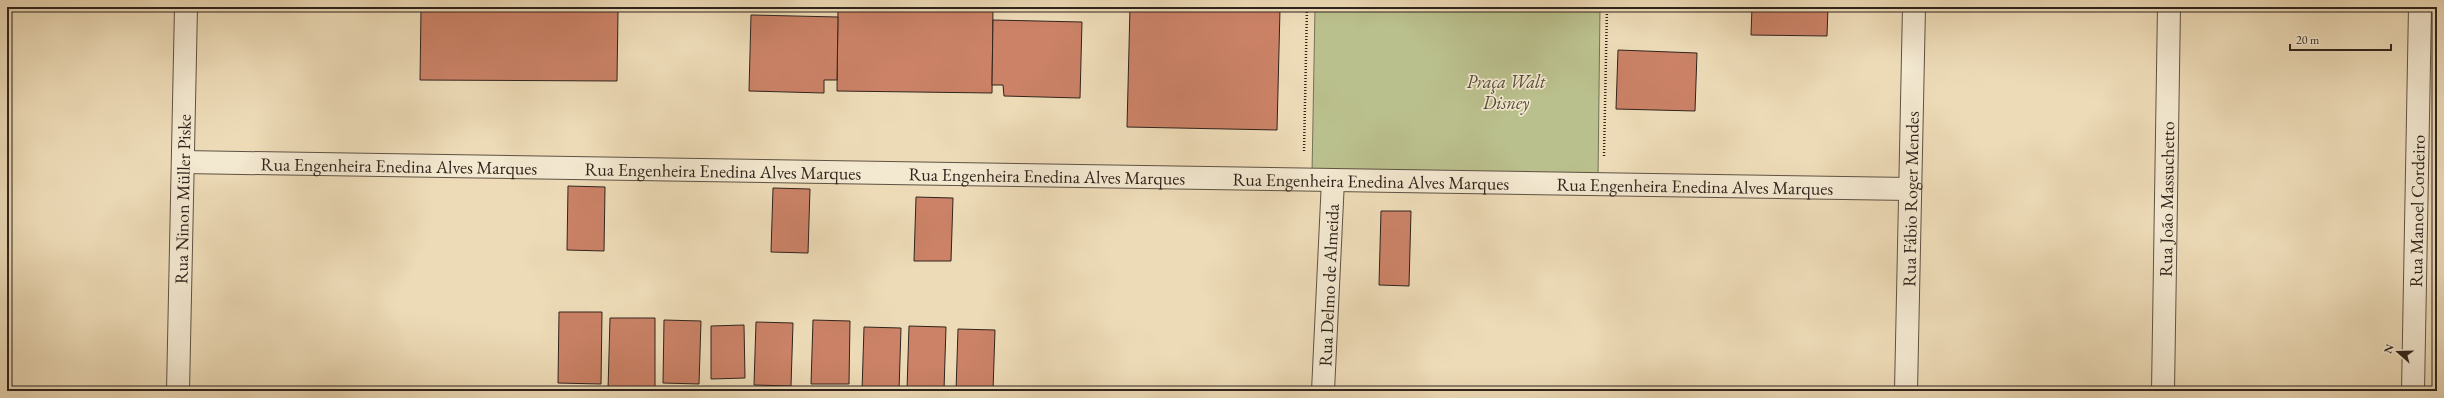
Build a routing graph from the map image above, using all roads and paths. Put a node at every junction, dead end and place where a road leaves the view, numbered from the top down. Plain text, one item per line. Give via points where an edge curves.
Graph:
1 (186, 7) edge
2 (1307, 7) edge
3 (1607, 7) edge
4 (1914, 7) edge
5 (2169, 7) edge
6 (2420, 7) edge
7 (183, 162) junction
8 (1304, 180) junction
9 (1333, 180) junction
10 (1604, 184) junction
11 (1910, 189) junction
12 (178, 391) edge
13 (1323, 391) edge
14 (1906, 391) edge
15 (2163, 391) edge
16 (2413, 391) edge

1 - 7 street, Rua Ninon Müller Piske
2 - 8 path
3 - 10 path
4 - 11 street, Rua Fábio Roger Mendes
5 - 15 street, Rua João Massuchetto
6 - 16 street, Rua Manoel Cordeiro
7 - 8 street, Rua Engenheira Enedina Alves Marques
7 - 12 street, Rua Ninon Müller Piske
8 - 9 street, Rua Engenheira Enedina Alves Marques
9 - 10 street, Rua Engenheira Enedina Alves Marques
9 - 13 street, Rua Delmo de Almeida
10 - 11 street, Rua Engenheira Enedina Alves Marques
11 - 14 street, Rua Fábio Roger Mendes

